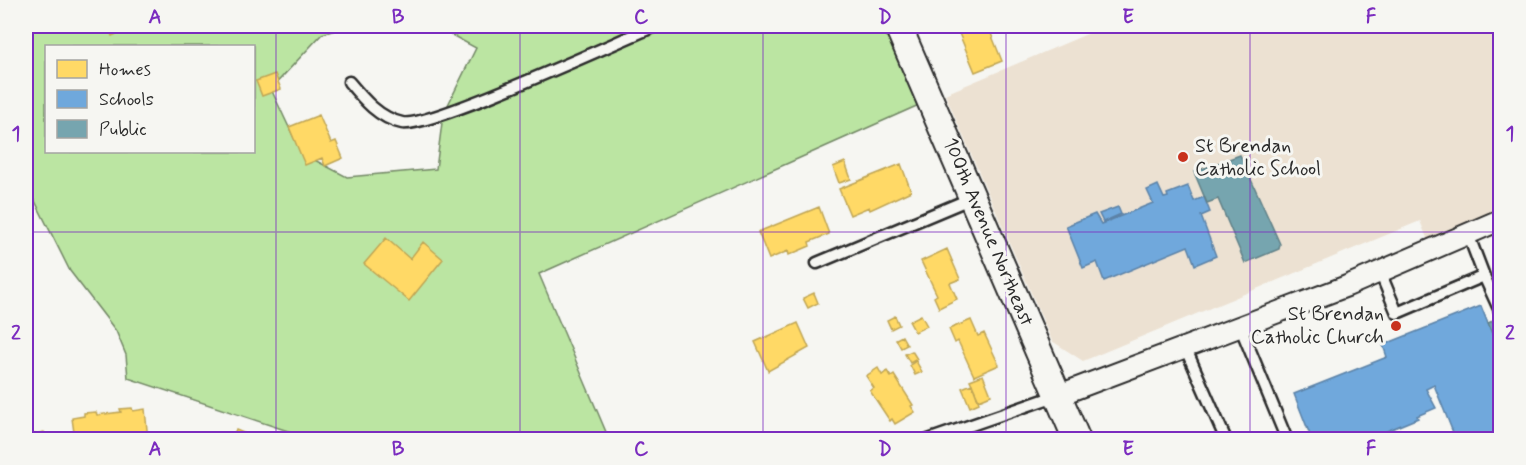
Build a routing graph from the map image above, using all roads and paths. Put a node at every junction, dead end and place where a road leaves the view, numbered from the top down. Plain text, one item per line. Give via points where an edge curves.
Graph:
1 (655, 26) edge
2 (898, 26) edge
3 (349, 82) dead end
4 (972, 198) junction
5 (1500, 220) edge
6 (1468, 234) junction
7 (818, 263) dead end
8 (1380, 272) junction
9 (1484, 276) junction
10 (1500, 311) edge
11 (1240, 326) junction
12 (1185, 347) junction
13 (1059, 395) junction
14 (928, 440) edge
15 (1077, 440) edge
16 (1226, 440) edge
17 (1287, 440) edge

1 - 3 lane via 443,116 404,124 370,108
2 - 4 street, 100th Avenue Northeast
4 - 7 lane
4 - 13 street, 100th Avenue Northeast
5 - 6 street
6 - 8 street
6 - 9 lane
8 - 9 lane via 1397,313
8 - 11 street
9 - 10 lane
11 - 12 street
11 - 17 lane
12 - 13 street
12 - 16 lane
13 - 14 lane
13 - 15 street, 100th Avenue Northeast

